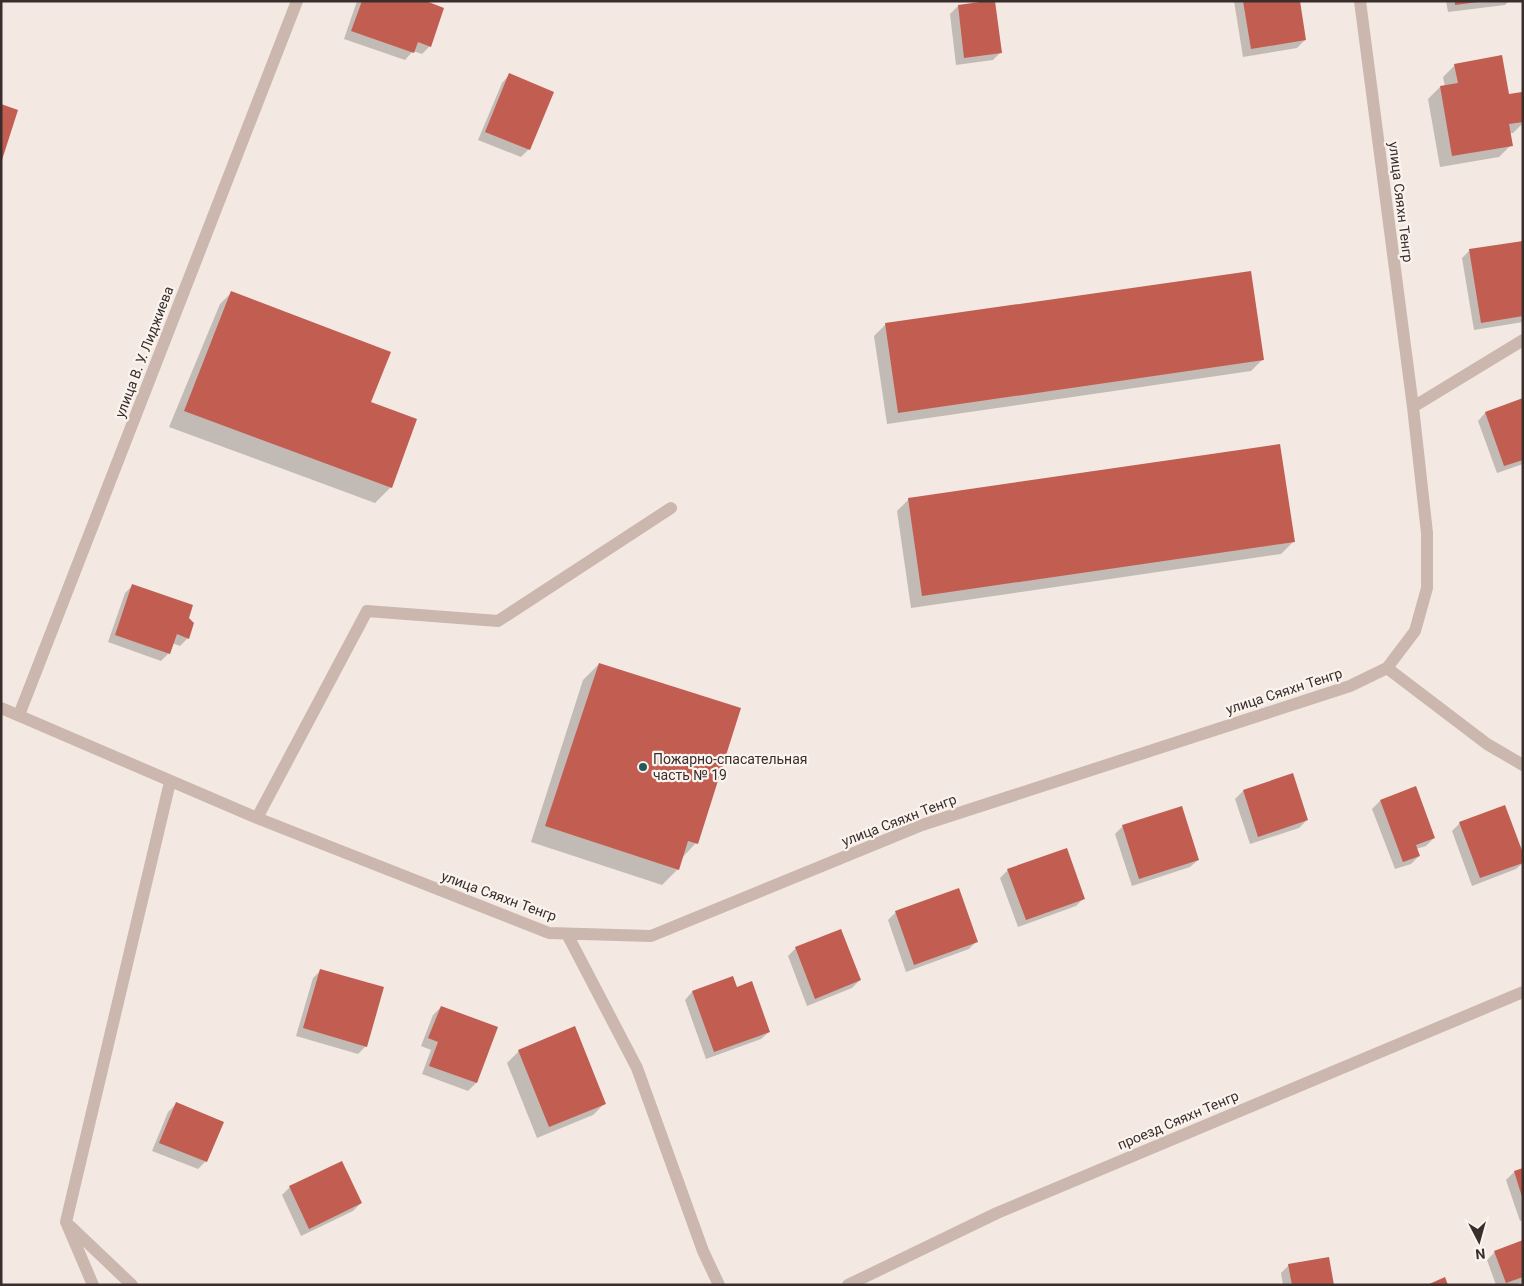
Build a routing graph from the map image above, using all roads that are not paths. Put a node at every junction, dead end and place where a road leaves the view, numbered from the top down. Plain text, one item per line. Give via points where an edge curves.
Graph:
1 (297, 1) edge
2 (1360, 1) edge
3 (1523, 340) edge
4 (1413, 407) junction
5 (671, 508) dead end
6 (1387, 668) junction
7 (1, 708) edge
8 (18, 714) junction
9 (1523, 765) edge
10 (170, 782) junction
11 (257, 818) junction
12 (567, 934) junction
13 (1523, 992) edge
14 (66, 1222) junction
15 (93, 1285) edge
16 (132, 1285) edge
17 (719, 1285) edge
18 (848, 1285) edge

1 - 8 street, улица В. У. Лиджиева
2 - 4 street, улица Сяяхн Тенгр
3 - 4 street
4 - 6 street, улица Сяяхн Тенгр via 1427,533 1427,588 1415,631
5 - 11 street via 498,621 366,611
6 - 9 street via 1487,744
6 - 12 street, улица Сяяхн Тенгр via 1350,686 922,825 651,936
7 - 8 street
8 - 10 street
10 - 11 street, улица Сяяхн Тенгр
10 - 14 street
11 - 12 street, улица Сяяхн Тенгр via 548,933
12 - 17 street via 638,1068 703,1251
13 - 18 street, проезд Сяяхн Тенгр via 997,1213
14 - 15 street
14 - 16 street

